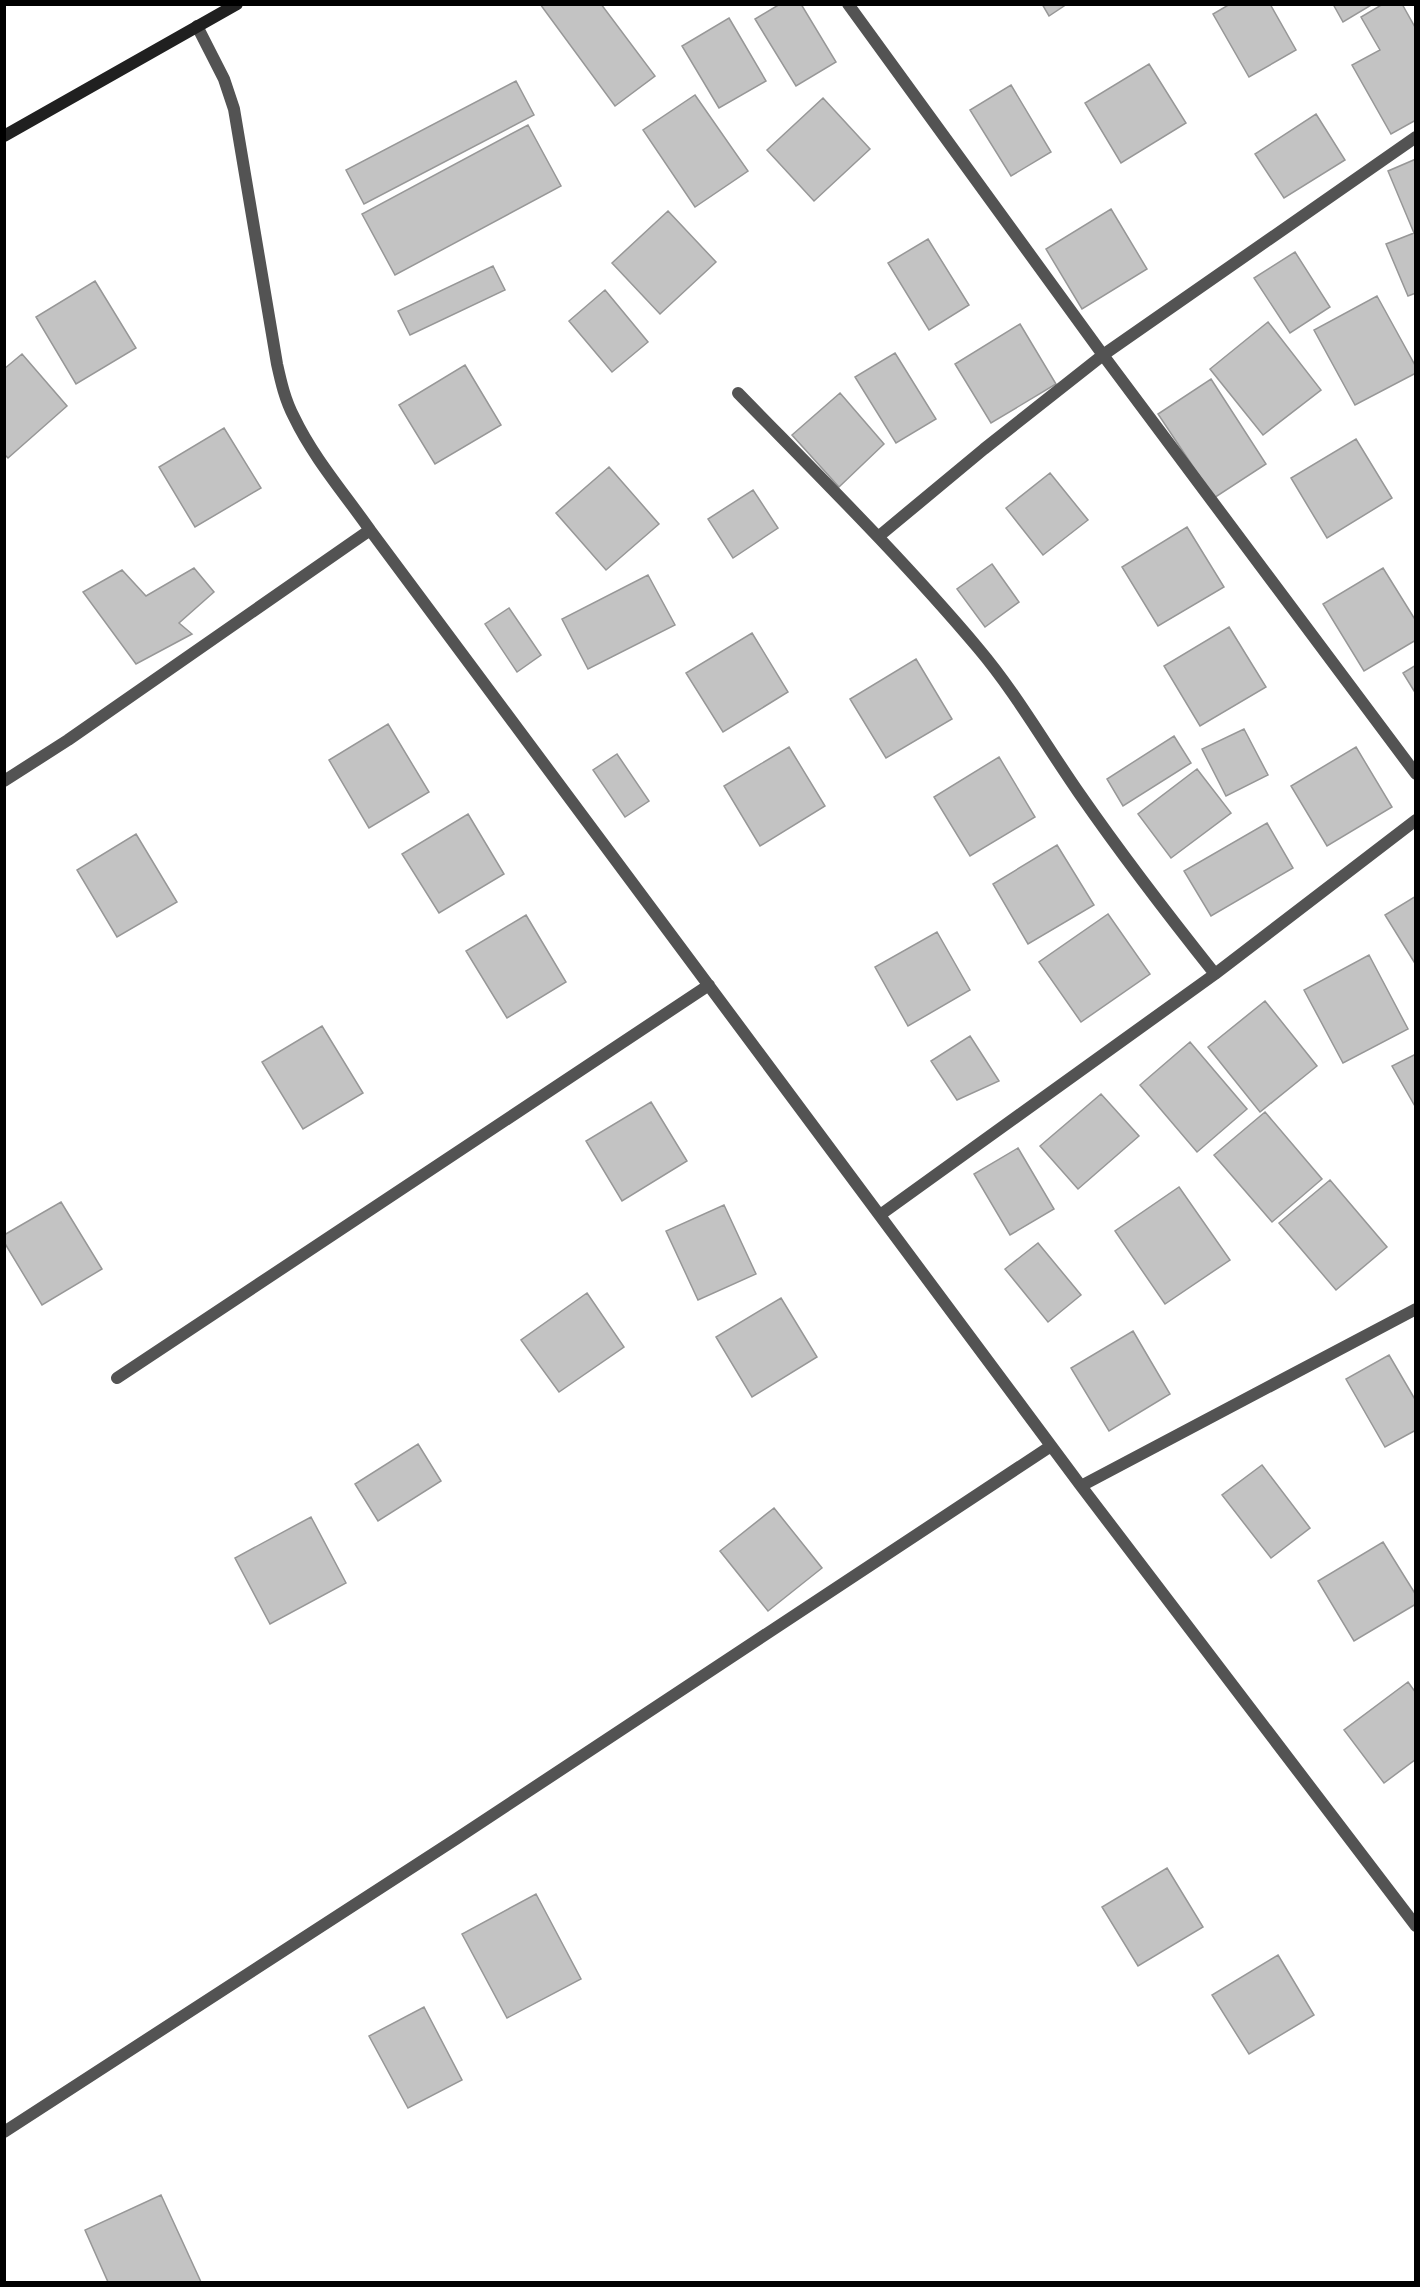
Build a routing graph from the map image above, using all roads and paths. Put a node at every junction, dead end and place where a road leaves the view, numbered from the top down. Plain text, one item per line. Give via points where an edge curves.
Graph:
1 (237, 4) edge
2 (848, 4) edge
3 (197, 27) junction
4 (4, 135) edge
5 (1416, 136) edge
6 (1102, 355) junction
7 (738, 393) dead end
8 (370, 530) junction
9 (878, 537) junction
10 (1416, 774) edge
11 (4, 781) edge
12 (1416, 820) edge
13 (1215, 974) junction
14 (709, 985) junction
15 (880, 1215) junction
16 (1416, 1309) edge
17 (117, 1378) dead end
18 (1051, 1446) junction
19 (1081, 1486) junction
20 (1416, 1926) edge
21 (4, 2132) edge

1 - 3 street
2 - 6 street
3 - 4 street
3 - 8 street via 224,79 234,109 285,396 310,445
5 - 6 street
6 - 9 street
6 - 10 street
7 - 9 street
8 - 11 street
8 - 14 street
9 - 13 street via 979,648 1027,711 1126,861
12 - 13 street
13 - 15 street
14 - 15 street
14 - 17 street
15 - 18 street
16 - 19 street
18 - 19 street
18 - 21 street
19 - 20 street

